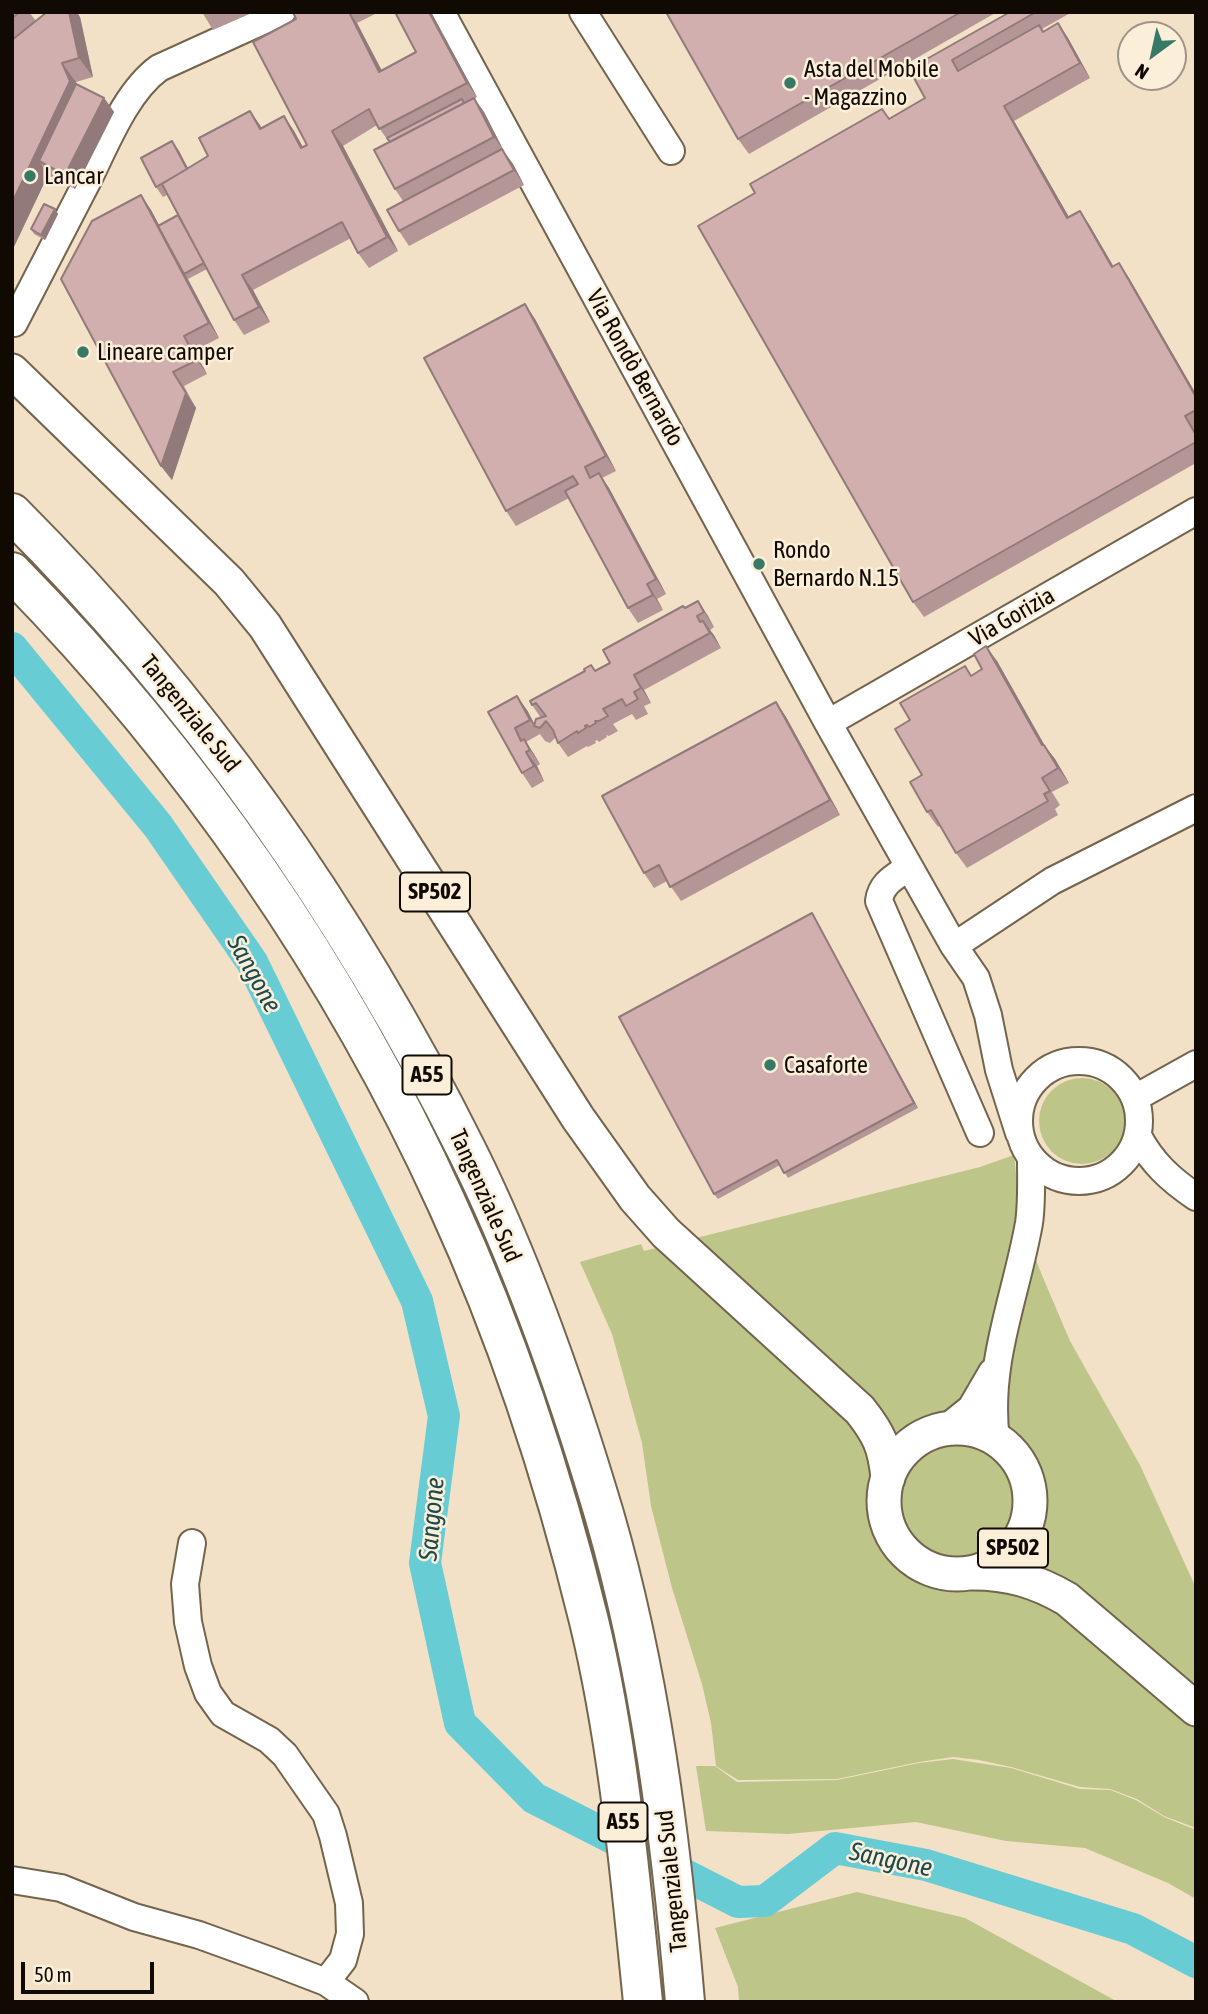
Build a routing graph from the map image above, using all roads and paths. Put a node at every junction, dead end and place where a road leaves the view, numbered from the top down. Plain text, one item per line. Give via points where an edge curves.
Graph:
1 (282, 12) edge
2 (442, 12) edge
3 (583, 12) edge
4 (671, 151) dead end
5 (14, 323) dead end
6 (12, 371) edge
7 (1196, 511) edge
8 (12, 513) edge
9 (12, 572) edge
10 (828, 723) junction
11 (1196, 808) edge
12 (909, 867) junction
13 (954, 946) junction
14 (1196, 1064) edge
15 (1135, 1098) junction
16 (980, 1133) dead end
17 (1019, 1133) junction
18 (1138, 1136) junction
19 (1031, 1159) junction
20 (1196, 1197) edge
21 (996, 1365) junction
22 (860, 1410) junction
23 (939, 1431) junction
24 (996, 1440) junction
25 (888, 1478) junction
26 (1029, 1514) junction
27 (191, 1543) dead end
28 (971, 1573) junction
29 (1067, 1600) junction
30 (1196, 1709) edge
31 (12, 1880) edge
32 (326, 1982) junction
33 (355, 2002) edge
34 (643, 2002) edge
35 (685, 2002) edge

1 - 5 street via 159,68 137,88
2 - 10 street, Via Rondò Bernardo
3 - 4 street
6 - 22 main road, SP502 via 229,582 265,626 578,1118 635,1198 666,1233
7 - 10 street, Via Gorizia
8 - 35 highway, Tangenziale Sud / A55 via 130,640 227,759 357,949 470,1157 526,1287 604,1517 653,1735
9 - 34 highway, Tangenziale Sud / A55 via 145,720 262,878 337,995 447,1203 522,1391 590,1624 618,1776
10 - 12 street, Via Rondò Bernardo
11 - 13 street via 1052,881
12 - 13 street, Via Rondò Bernardo
12 - 16 street via 884,885 879,901
13 - 17 street, Via Rondò Bernardo via 976,978
14 - 15 street
15 - 17 street via 1110,1069 1083,1061 1054,1066 1026,1091 1020,1105
15 - 18 street via 1140,1116
17 - 19 street
18 - 19 street via 1119,1167 1084,1182 1048,1174
18 - 20 street via 1163,1172
19 - 21 street via 1029,1221
21 - 23 street via 971,1408
21 - 24 street
22 - 23 main road, SP502
22 - 25 main road, SP502 via 885,1451
23 - 24 main road, SP502 via 963,1429
23 - 25 main road, SP502 via 921,1438 901,1455
24 - 26 main road, SP502 via 1024,1472
25 - 28 main road, SP502 via 885,1515 901,1549 933,1571
26 - 28 main road, SP502 via 1009,1553
26 - 29 main road, SP502 via 1042,1560
27 - 32 street via 185,1584 188,1622 208,1693 223,1714 270,1740 285,1755 326,1814 333,1836 350,1934 344,1960
28 - 29 main road, SP502 via 1021,1577
29 - 30 main road, SP502
31 - 32 street via 61,1888
32 - 33 street

